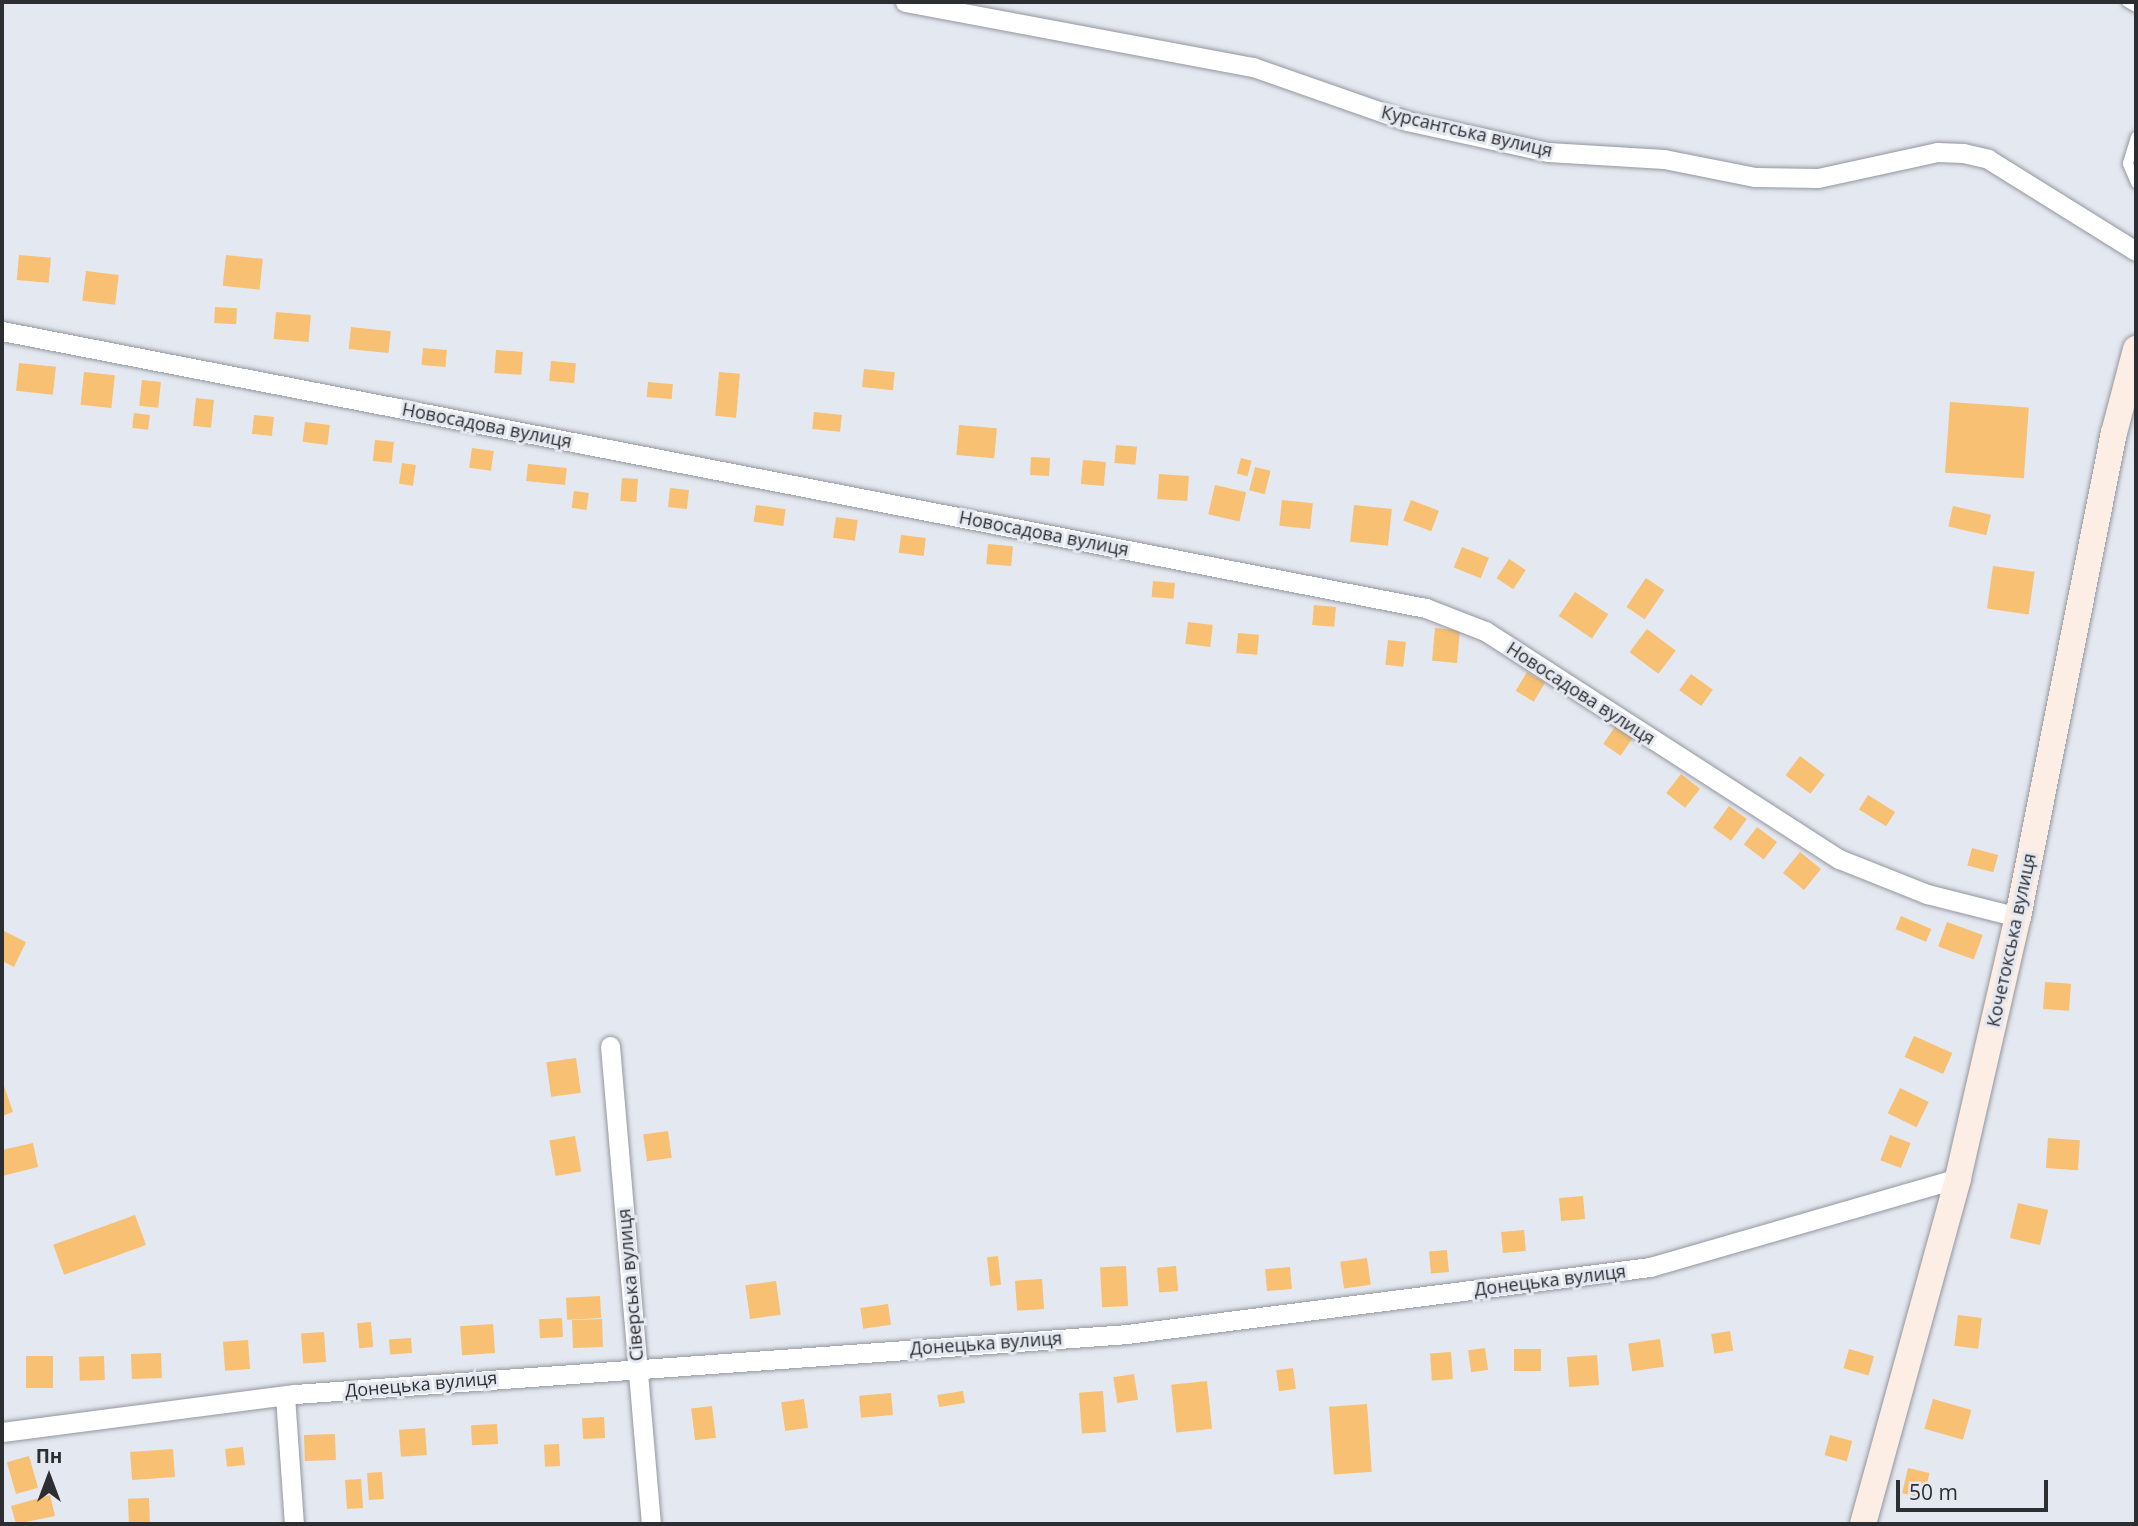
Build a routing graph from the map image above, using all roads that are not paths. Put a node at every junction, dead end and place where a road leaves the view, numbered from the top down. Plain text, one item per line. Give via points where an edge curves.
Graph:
1 (905, 2) edge
2 (2127, 2) edge
3 (2136, 7) edge
4 (2136, 137) edge
5 (2136, 183) edge
6 (2136, 251) edge
7 (2, 331) edge
8 (2136, 349) edge
9 (2018, 917) junction
10 (610, 1046) dead end
11 (1958, 1178) junction
12 (637, 1367) junction
13 (285, 1396) junction
14 (2, 1432) edge
15 (294, 1524) edge
16 (651, 1524) edge
17 (1863, 1524) edge

1 - 6 street, Курсантська вулиця via 1253,67 1407,121 1548,152 1664,159 1755,177 1818,178 1937,152 1963,153 1988,159
2 - 3 lane
4 - 5 lane via 2128,164
7 - 9 street, Новосадова вулиця via 1426,608 1485,631 1839,859 1927,894
8 - 9 main road, Кочетокська вулиця via 2114,433
9 - 11 main road, Кочетокська вулиця
10 - 12 street, Сіверська вулиця
11 - 12 street, Донецька вулиця via 1650,1267 1128,1334
11 - 17 main road, Кочетокська вулиця
12 - 13 street, Донецька вулиця
12 - 16 street, Сіверська вулиця
13 - 14 street, Донецька вулиця
13 - 15 street

